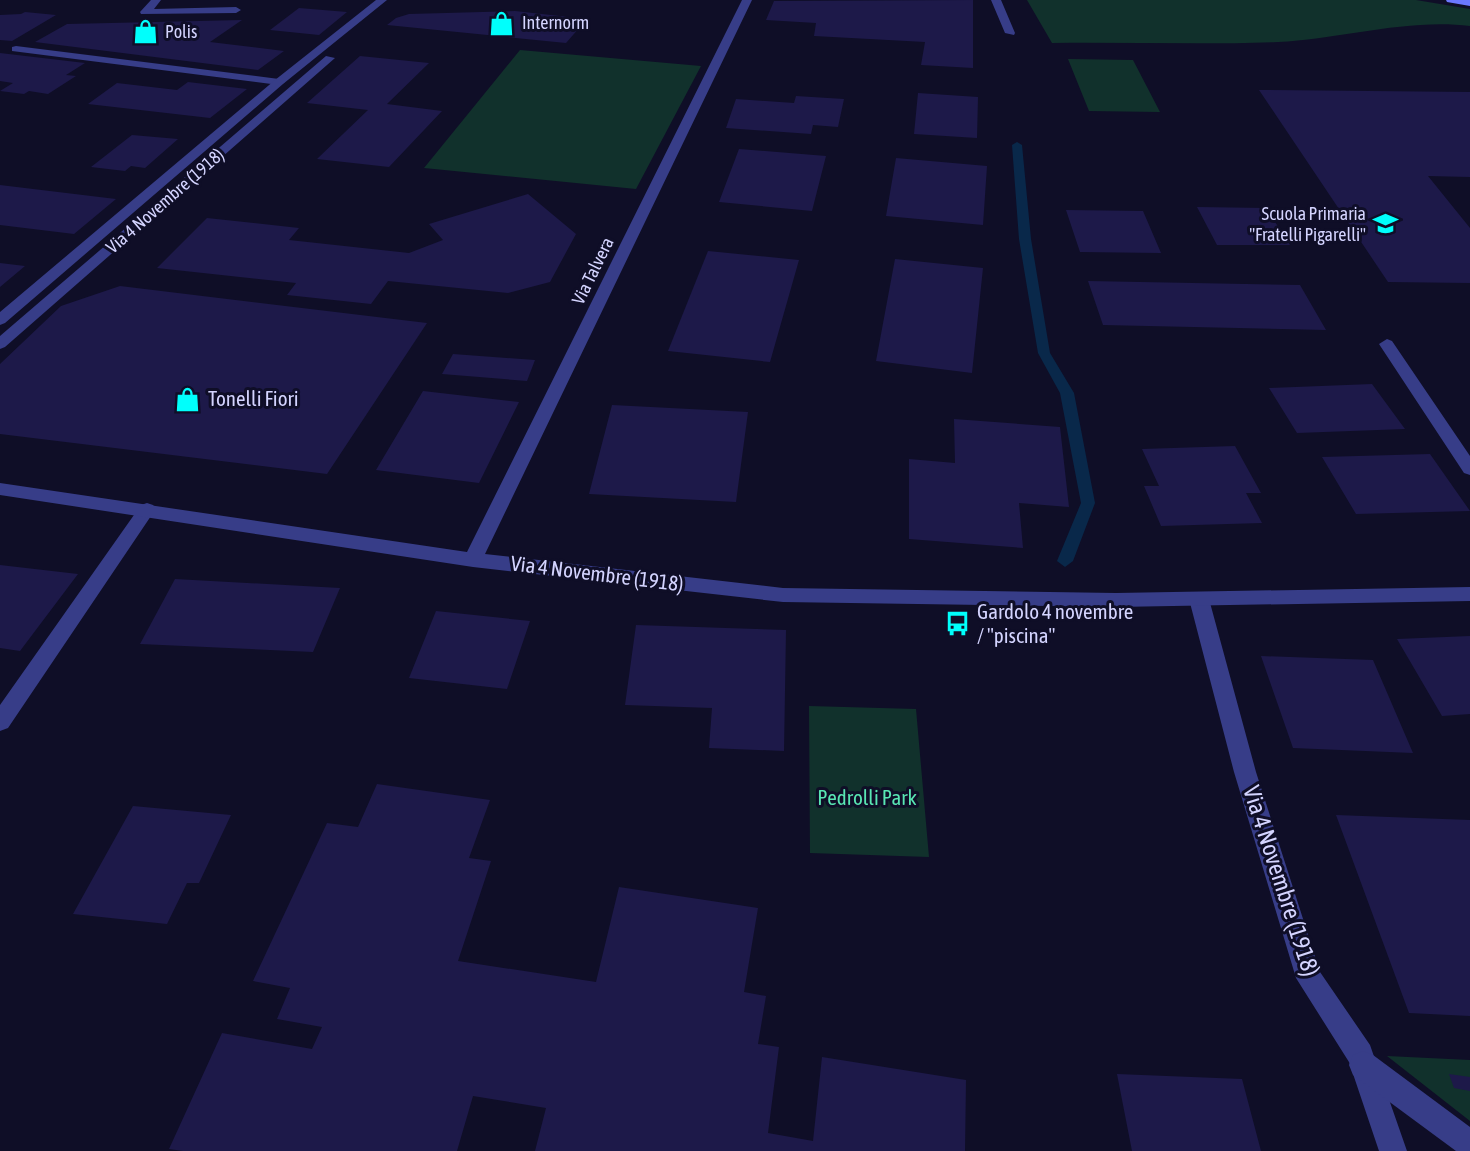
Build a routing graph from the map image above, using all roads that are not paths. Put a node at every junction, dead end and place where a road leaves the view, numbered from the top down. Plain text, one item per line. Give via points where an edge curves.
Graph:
1 (156, 0) edge
2 (382, 0) edge
3 (747, 0) edge
4 (996, 0) edge
5 (1451, 0) edge
6 (1470, 3) edge
7 (236, 10) dead end
8 (1010, 33) dead end
9 (16, 50) dead end
10 (330, 58) dead end
11 (279, 82) junction
12 (0, 320) edge
13 (0, 344) edge
14 (1387, 344) dead end
15 (1470, 469) edge
16 (0, 489) edge
17 (147, 509) junction
18 (473, 560) junction
19 (1470, 594) edge
20 (1199, 599) junction
21 (0, 722) edge
22 (1363, 1065) junction
23 (1470, 1144) edge
24 (1393, 1151) edge

1 - 7 street via 145,12
2 - 11 street, Via 4 Novembre (1918)
3 - 18 street, Via Talvera
4 - 8 street
5 - 6 main road
9 - 11 street
10 - 13 street, Via 4 Novembre (1918)
11 - 12 street, Via 4 Novembre (1918)
14 - 15 street
16 - 17 street, Via 4 Novembre (1918)
17 - 18 street, Via 4 Novembre (1918)
17 - 21 street
18 - 20 street, Via 4 Novembre (1918) via 783,595
19 - 20 street, Via 4 Novembre (1918)
20 - 22 street, Via 4 Novembre (1918) via 1249,784 1309,978
22 - 23 street
22 - 24 street, Via 4 Novembre (1918)

